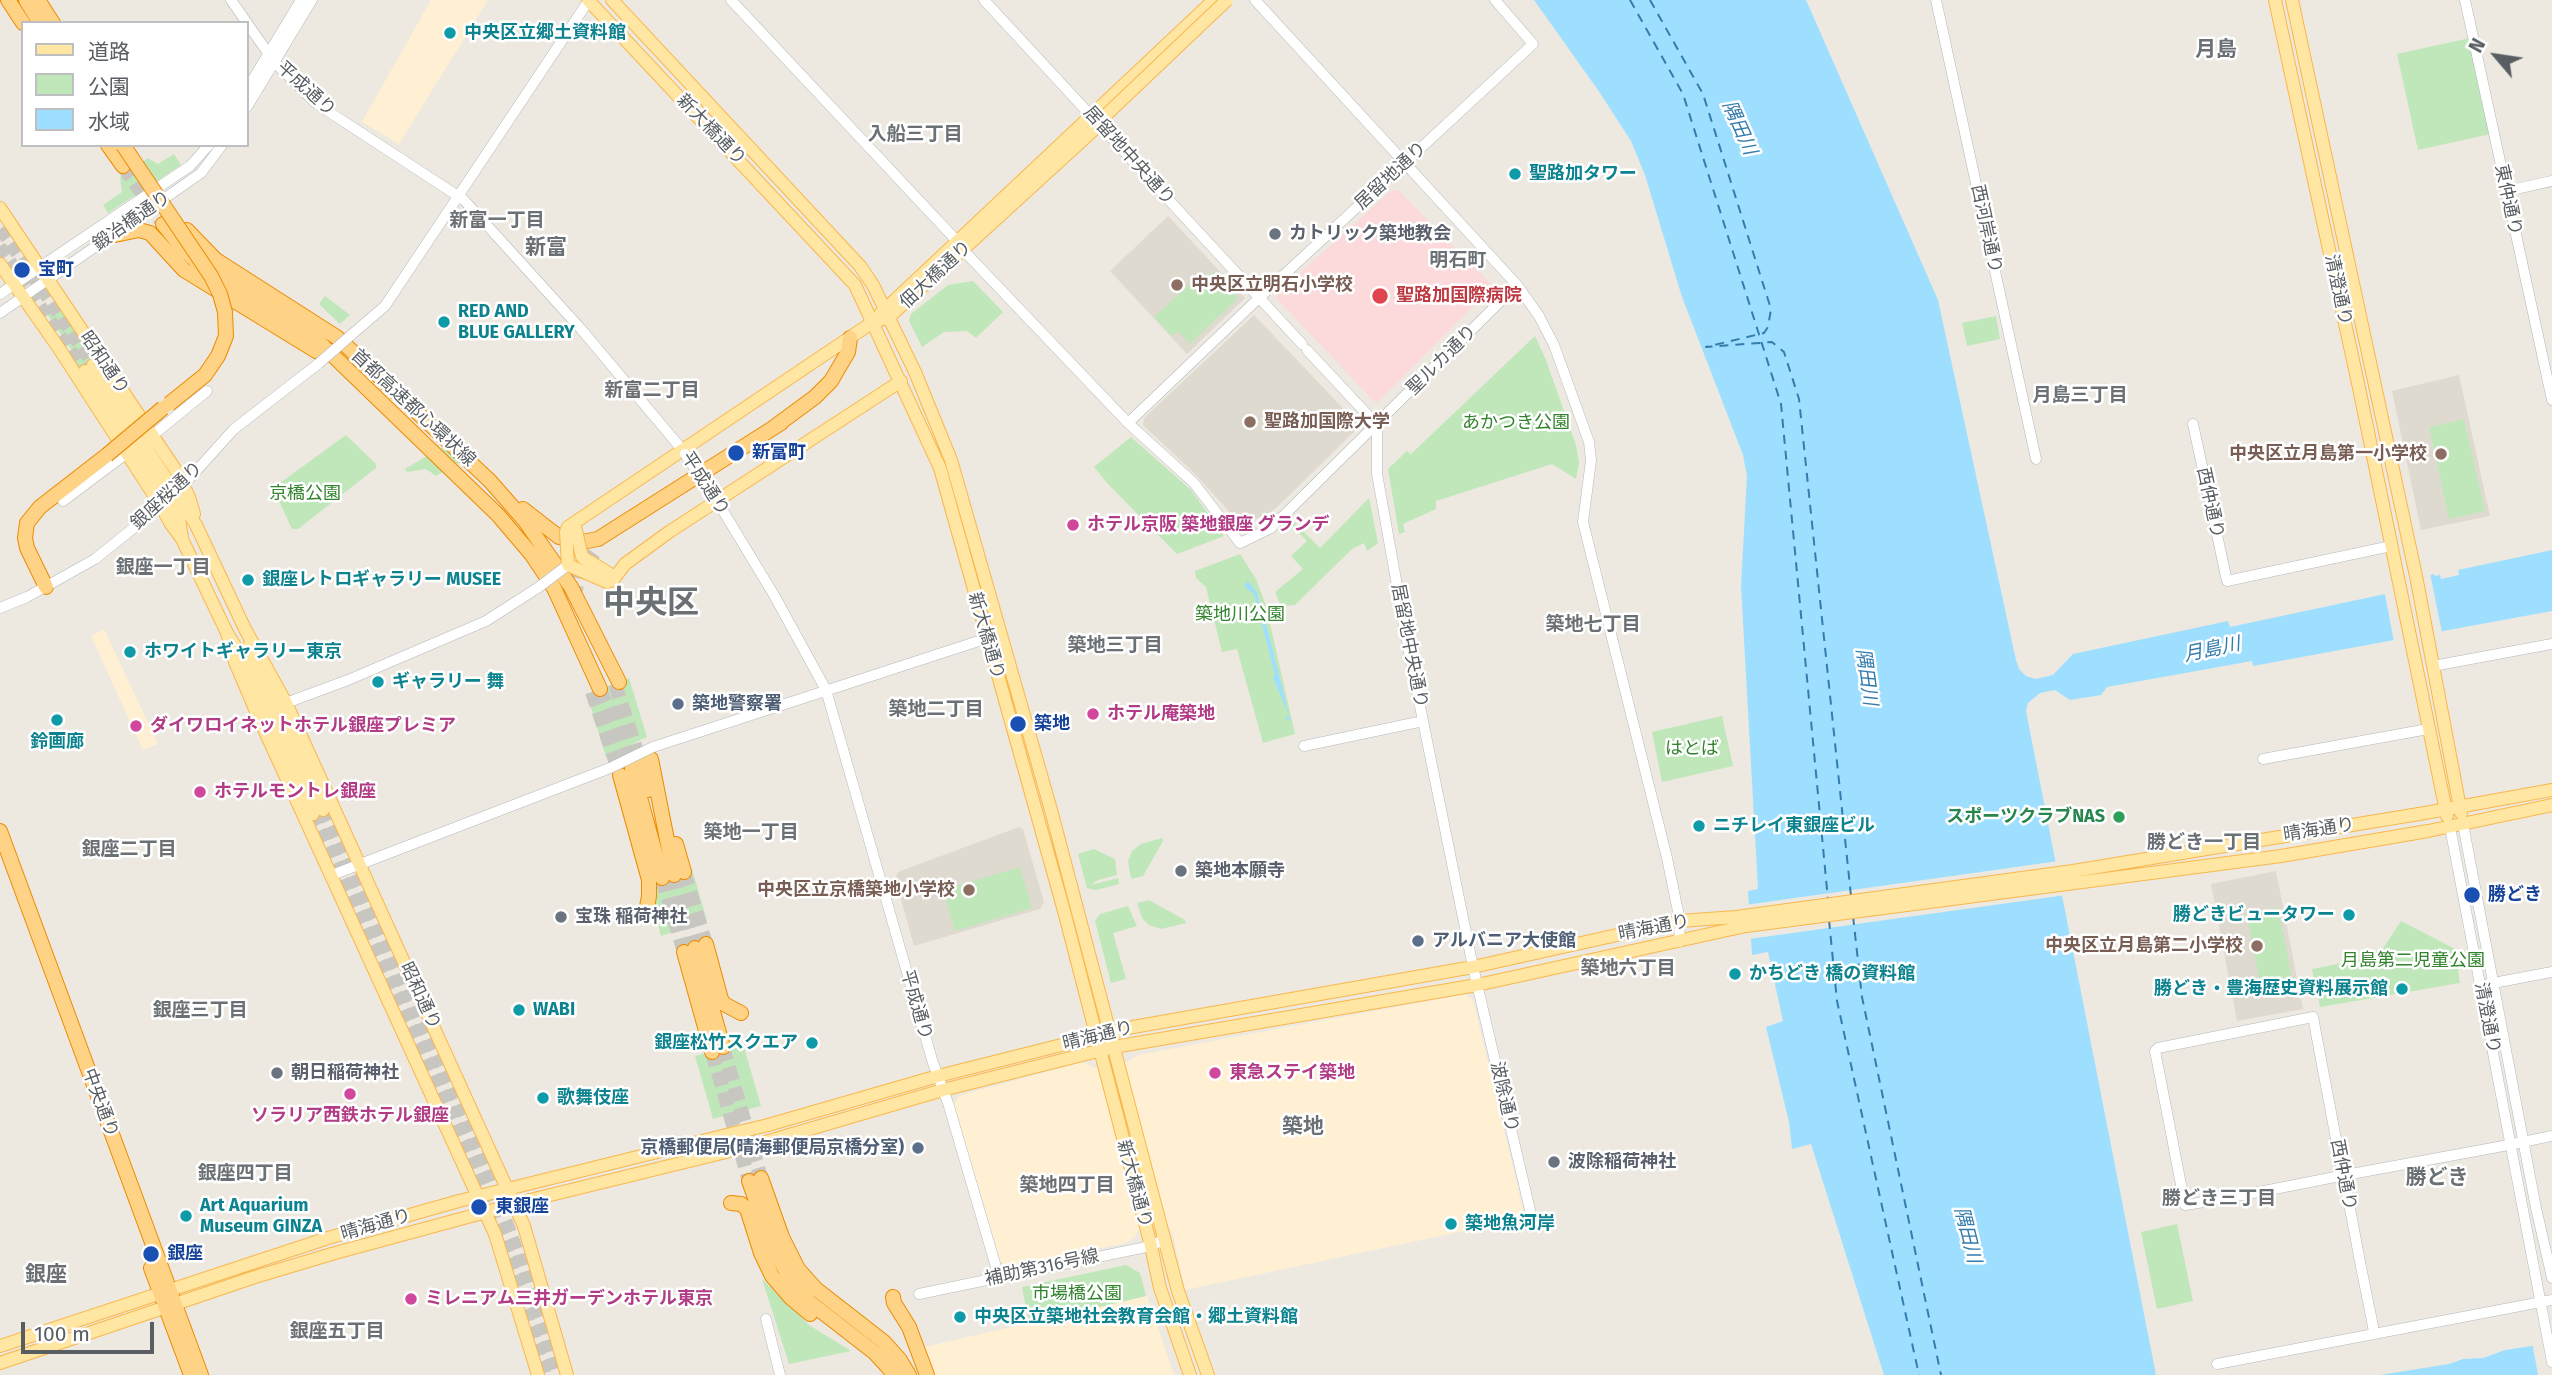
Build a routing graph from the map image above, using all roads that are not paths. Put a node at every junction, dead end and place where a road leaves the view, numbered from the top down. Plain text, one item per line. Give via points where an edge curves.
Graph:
1 (8, 0) edge
2 (26, 0) edge
3 (38, 0) edge
4 (231, 0) edge
5 (302, 0) edge
6 (312, 0) edge
7 (588, 0) edge
8 (612, 0) edge
9 (731, 0) edge
10 (984, 0) edge
11 (1214, 0) edge
12 (1227, 0) edge
13 (1255, 0) edge
14 (1495, 0) edge
15 (1936, 0) edge
16 (2275, 0) edge
17 (2292, 0) edge
18 (2465, 0) edge
19 (22, 21) edge
20 (39, 21) edge
21 (52, 21) edge
22 (246, 21) edge
23 (248, 24) edge
24 (272, 58) junction
25 (248, 88) edge
26 (248, 105) edge
27 (1099, 118) junction
28 (109, 147) edge
29 (124, 147) edge
30 (207, 147) edge
31 (220, 147) edge
32 (1405, 163) junction
33 (123, 166) tunnel mouth
34 (2552, 181) edge
35 (2507, 191) junction
36 (460, 196) junction
37 (0, 208) edge
38 (177, 215) tunnel mouth
39 (163, 224) tunnel mouth
40 (110, 236) junction
41 (960, 245) junction
42 (0, 264) edge
43 (40, 268) junction
44 (48, 279) junction
45 (14, 285) junction
46 (1517, 285) junction
47 (0, 294) edge
48 (23, 297) junction
49 (1259, 298) junction
50 (0, 313) edge
51 (887, 313) junction
52 (873, 322) junction
53 (850, 338) junction
54 (335, 350) junction
55 (89, 368) tunnel mouth
56 (352, 375) junction
57 (901, 381) junction
58 (207, 391) dead end
59 (2552, 400) edge
60 (386, 416) junction
61 (780, 423) junction
62 (1128, 423) junction
63 (2193, 424) dead end
64 (1377, 425) junction
65 (152, 435) junction
66 (684, 451) junction
67 (127, 453) junction
68 (2036, 459) dead end
69 (490, 481) junction
70 (173, 495) junction
71 (715, 498) junction
72 (63, 501) dead end
73 (572, 525) junction
74 (539, 541) junction
75 (523, 544) junction
76 (2391, 546) junction
77 (586, 554) junction
78 (568, 565) junction
79 (610, 579) junction
80 (44, 582) junction
81 (0, 608) edge
82 (577, 614) tunnel mouth
83 (246, 629) junction
84 (227, 633) junction
85 (1000, 634) junction
86 (986, 639) junction
87 (2552, 644) edge
88 (2433, 666) junction
89 (607, 687) junction
90 (826, 690) junction
91 (286, 703) junction
92 (1423, 721) junction
93 (2428, 729) junction
94 (1304, 746) dead end
95 (2263, 760) dead end
96 (634, 764) junction
97 (2552, 790) edge
98 (2552, 805) edge
99 (2460, 807) junction
100 (2446, 810) junction
101 (2463, 824) junction
102 (2449, 827) junction
103 (0, 831) edge
104 (0, 858) edge
105 (359, 863) junction
106 (332, 875) junction
107 (2073, 877) junction
108 (646, 913) dead end
109 (1680, 921) junction
110 (1746, 921) junction
111 (1679, 942) junction
112 (1473, 967) junction
113 (2552, 972) edge
114 (2494, 984) junction
115 (1477, 985) junction
116 (2481, 986) junction
117 (741, 1013) dead end
118 (1111, 1033) junction
119 (1095, 1037) junction
120 (1114, 1047) junction
121 (717, 1049) tunnel mouth
122 (1099, 1051) junction
123 (938, 1076) junction
124 (943, 1090) junction
125 (2552, 1136) edge
126 (2524, 1142) junction
127 (2512, 1144) junction
128 (2343, 1176) junction
129 (508, 1191) junction
130 (478, 1197) junction
131 (731, 1203) dead end
132 (514, 1204) junction
133 (1530, 1210) dead end
134 (485, 1212) junction
135 (1165, 1239) junction
136 (1151, 1246) junction
137 (999, 1277) junction
138 (2552, 1278) edge
139 (164, 1291) junction
140 (919, 1294) dead end
141 (893, 1297) dead end
142 (2547, 1301) edge
143 (171, 1306) junction
144 (766, 1319) dead end
145 (2374, 1334) junction
146 (0, 1346) edge
147 (875, 1353) junction
148 (2552, 1362) edge
149 (0, 1363) edge
150 (2217, 1364) dead end
151 (191, 1375) edge
152 (201, 1375) edge
153 (538, 1375) edge
154 (566, 1375) edge
155 (780, 1375) edge
156 (895, 1375) edge
157 (909, 1375) edge
158 (927, 1375) edge
159 (1191, 1375) edge
160 (1208, 1375) edge

1 - 19 highway
2 - 20 highway
3 - 21 highway
4 - 22 street, 平成通り
5 - 24 street
6 - 24 street
7 - 36 street, 銀座桜通り
7 - 52 main road, 新大橋通り via 849,278
8 - 51 main road, 新大橋通り via 860,266
9 - 41 street
10 - 27 street, 居留地中央通り
11 - 27 main road, 佃大橋通り via 1114,93
12 - 27 main road, 佃大橋通り, bridge
13 - 32 street
14 - 32 street, 居留地通り via 1533,44
15 - 68 street, 西河岸通り
16 - 76 main road, 清澄通り
17 - 88 main road, 清澄通り
18 - 35 street, 東仲通り
23 - 24 street, 平成通り
24 - 25 street
24 - 26 street
24 - 36 street, 平成通り via 323,109
27 - 41 main road, 佃大橋通り
27 - 49 street, 居留地中央通り
28 - 33 highway
29 - 80 highway, bridge via 211,276 225,312 226,336 205,375 33,514 25,538
30 - 43 street, 鍛冶橋通り via 190,166
31 - 40 street, 鍛冶橋通り via 201,173
32 - 46 street
32 - 49 street, 居留地通り
34 - 35 street
35 - 59 street, 東仲通り
36 - 54 street, 銀座桜通り, bridge via 385,306
36 - 66 street, 平成通り via 564,309
37 - 43 main road, 昭和通り
38 - 69 highway, 首都高速都心環状線 via 216,260 359,356
39 - 56 highway, 首都高速都心環状線 via 199,264 308,333
40 - 44 street, 鍛冶橋通り
40 - 60 highway via 139,230 150,233 184,270 307,344
41 - 51 main road, 佃大橋通り
41 - 62 street
42 - 45 main road, 昭和通り
43 - 44 main road, 昭和通り
43 - 45 street, 鍛冶橋通り
44 - 48 street, 鍛冶橋通り
44 - 65 main road, 昭和通り
45 - 47 street, 鍛冶橋通り
45 - 48 main road, 昭和通り
46 - 64 street, 聖ルカ通り
46 - 109 street via 1554,345 1588,442 1591,460 1583,522
48 - 50 street, 鍛冶橋通り
48 - 67 main road, 昭和通り
49 - 62 street, 居留地通り
49 - 64 street, 居留地中央通り
51 - 52 main road, 佃大橋通り
51 - 85 main road, 新大橋通り via 951,460
52 - 53 main road, 佃大橋通り
52 - 57 main road, 新大橋通り
53 - 61 highway via 848,352 831,381
53 - 66 main road, 佃大橋通り
54 - 70 street, 銀座桜通り, bridge via 234,429
54 - 74 highway via 494,494
55 - 70 main road, 昭和通り
56 - 60 highway, 首都高速都心環状線
56 - 75 highway, 首都高速都心環状線
57 - 71 main road
57 - 86 main road, 新大橋通り via 940,468
58 - 65 street
60 - 75 highway, 首都高速都心環状線
61 - 69 highway via 590,541 552,533
61 - 77 highway
62 - 64 street, 聖ルカ通り via 1194,484 1240,542 1270,528
63 - 76 street, 西仲通り via 2227,581
64 - 92 street, 居留地中央通り via 1377,474
65 - 70 main road, 昭和通り
66 - 71 street, 平成通り, bridge
66 - 73 main road, 佃大橋通り
67 - 70 main road, 昭和通り
67 - 72 street
69 - 74 highway, 首都高速都心環状線
70 - 80 street, 銀座桜通り via 95,559
70 - 83 main road, 昭和通り via 196,525
70 - 84 main road, 昭和通り via 171,524
71 - 79 main road
71 - 90 street, 平成通り
73 - 77 main road, bridge
73 - 78 main road, bridge via 566,532
74 - 89 highway, 首都高速都心環状線 via 593,626 603,648
75 - 89 highway, 首都高速都心環状線 via 554,588
76 - 93 main road, 清澄通り
77 - 78 main road, bridge
77 - 79 main road, bridge
78 - 79 main road, bridge
78 - 91 street, bridge via 486,621
80 - 81 street, 銀座桜通り
82 - 89 highway
83 - 84 main road, 昭和通り via 251,654 318,812
83 - 91 main road, 昭和通り
84 - 106 main road, 昭和通り via 253,705
85 - 86 street
85 - 118 main road, 新大橋通り
86 - 90 street
86 - 119 main road, 新大橋通り
87 - 88 street
88 - 99 main road, 清澄通り
90 - 96 street
90 - 123 street, 平成通り
91 - 105 main road, 昭和通り
92 - 94 street
92 - 112 street, 居留地中央通り
93 - 95 street
93 - 100 main road, 清澄通り
96 - 96 highway via 673,875
96 - 105 street
96 - 108 highway via 649,880
97 - 99 main road, 晴海通り
98 - 101 main road, 晴海通り
99 - 100 main road, 晴海通り
99 - 101 main road, 清澄通り
100 - 102 main road, 清澄通り
100 - 107 main road, 晴海通り
101 - 102 main road, 晴海通り
101 - 114 street, 清澄通り
102 - 107 main road, 晴海通り via 2281,856
102 - 116 street, 清澄通り
103 - 139 highway, 中央通り
104 - 139 highway, 中央通り
105 - 106 street
105 - 129 main road, 昭和通り
106 - 130 main road, 昭和通り
107 - 110 main road, 晴海通り
109 - 110 main road, 晴海通り
109 - 111 street
109 - 112 main road, 晴海通り
110 - 111 main road, 晴海通り
111 - 115 main road, 晴海通り
112 - 115 street, 居留地中央通り
112 - 118 main road, 晴海通り
113 - 114 street
114 - 116 street
114 - 126 street, 清澄通り
115 - 120 main road, 晴海通り
115 - 133 street, 波除通り
116 - 127 street, 清澄通り
117 - 121 highway via 724,1004 695,948
118 - 119 main road, 晴海通り
118 - 120 main road, 新大橋通り
119 - 122 main road, 新大橋通り
119 - 123 main road, 晴海通り
120 - 122 main road, 晴海通り
120 - 135 main road, 新大橋通り
122 - 124 main road, 晴海通り
122 - 136 main road, 新大橋通り
123 - 124 street, 平成通り
123 - 129 main road, 晴海通り, bridge
124 - 132 main road, 晴海通り, bridge via 772,1140
124 - 137 street, 平成通り
125 - 126 street
126 - 127 street
126 - 138 street, 清澄通り
127 - 128 street
127 - 142 street, 清澄通り
128 - 128 street, 西仲通り via 2313,1017 2161,1046 2155,1051 2185,1205
128 - 145 street, 西仲通り
129 - 130 main road, 晴海通り
129 - 132 main road, 昭和通り
130 - 134 main road, 昭和通り
130 - 139 main road, 晴海通り via 328,1238
131 - 147 highway via 747,1209 766,1265 791,1298 819,1321
132 - 134 main road, 晴海通り
132 - 154 main road, 昭和通り
134 - 143 main road, 晴海通り via 255,1277
134 - 153 main road, 昭和通り
135 - 136 street, 補助第316号線
135 - 160 main road, 新大橋通り
136 - 137 street, 補助第316号線
136 - 159 main road, 新大橋通り via 1160,1288
137 - 140 street, 補助第316号線
139 - 143 highway, 中央通り
139 - 146 main road, 晴海通り
141 - 158 highway
142 - 145 street
142 - 148 street, 清澄通り via 2544,1316
143 - 149 main road, 晴海通り
143 - 151 highway, 中央通り
143 - 152 highway, 中央通り
144 - 155 street
145 - 150 street
147 - 156 highway
147 - 157 highway via 821,1312 791,1280 772,1246 755,1180 798,1269 816,1289 884,1342

